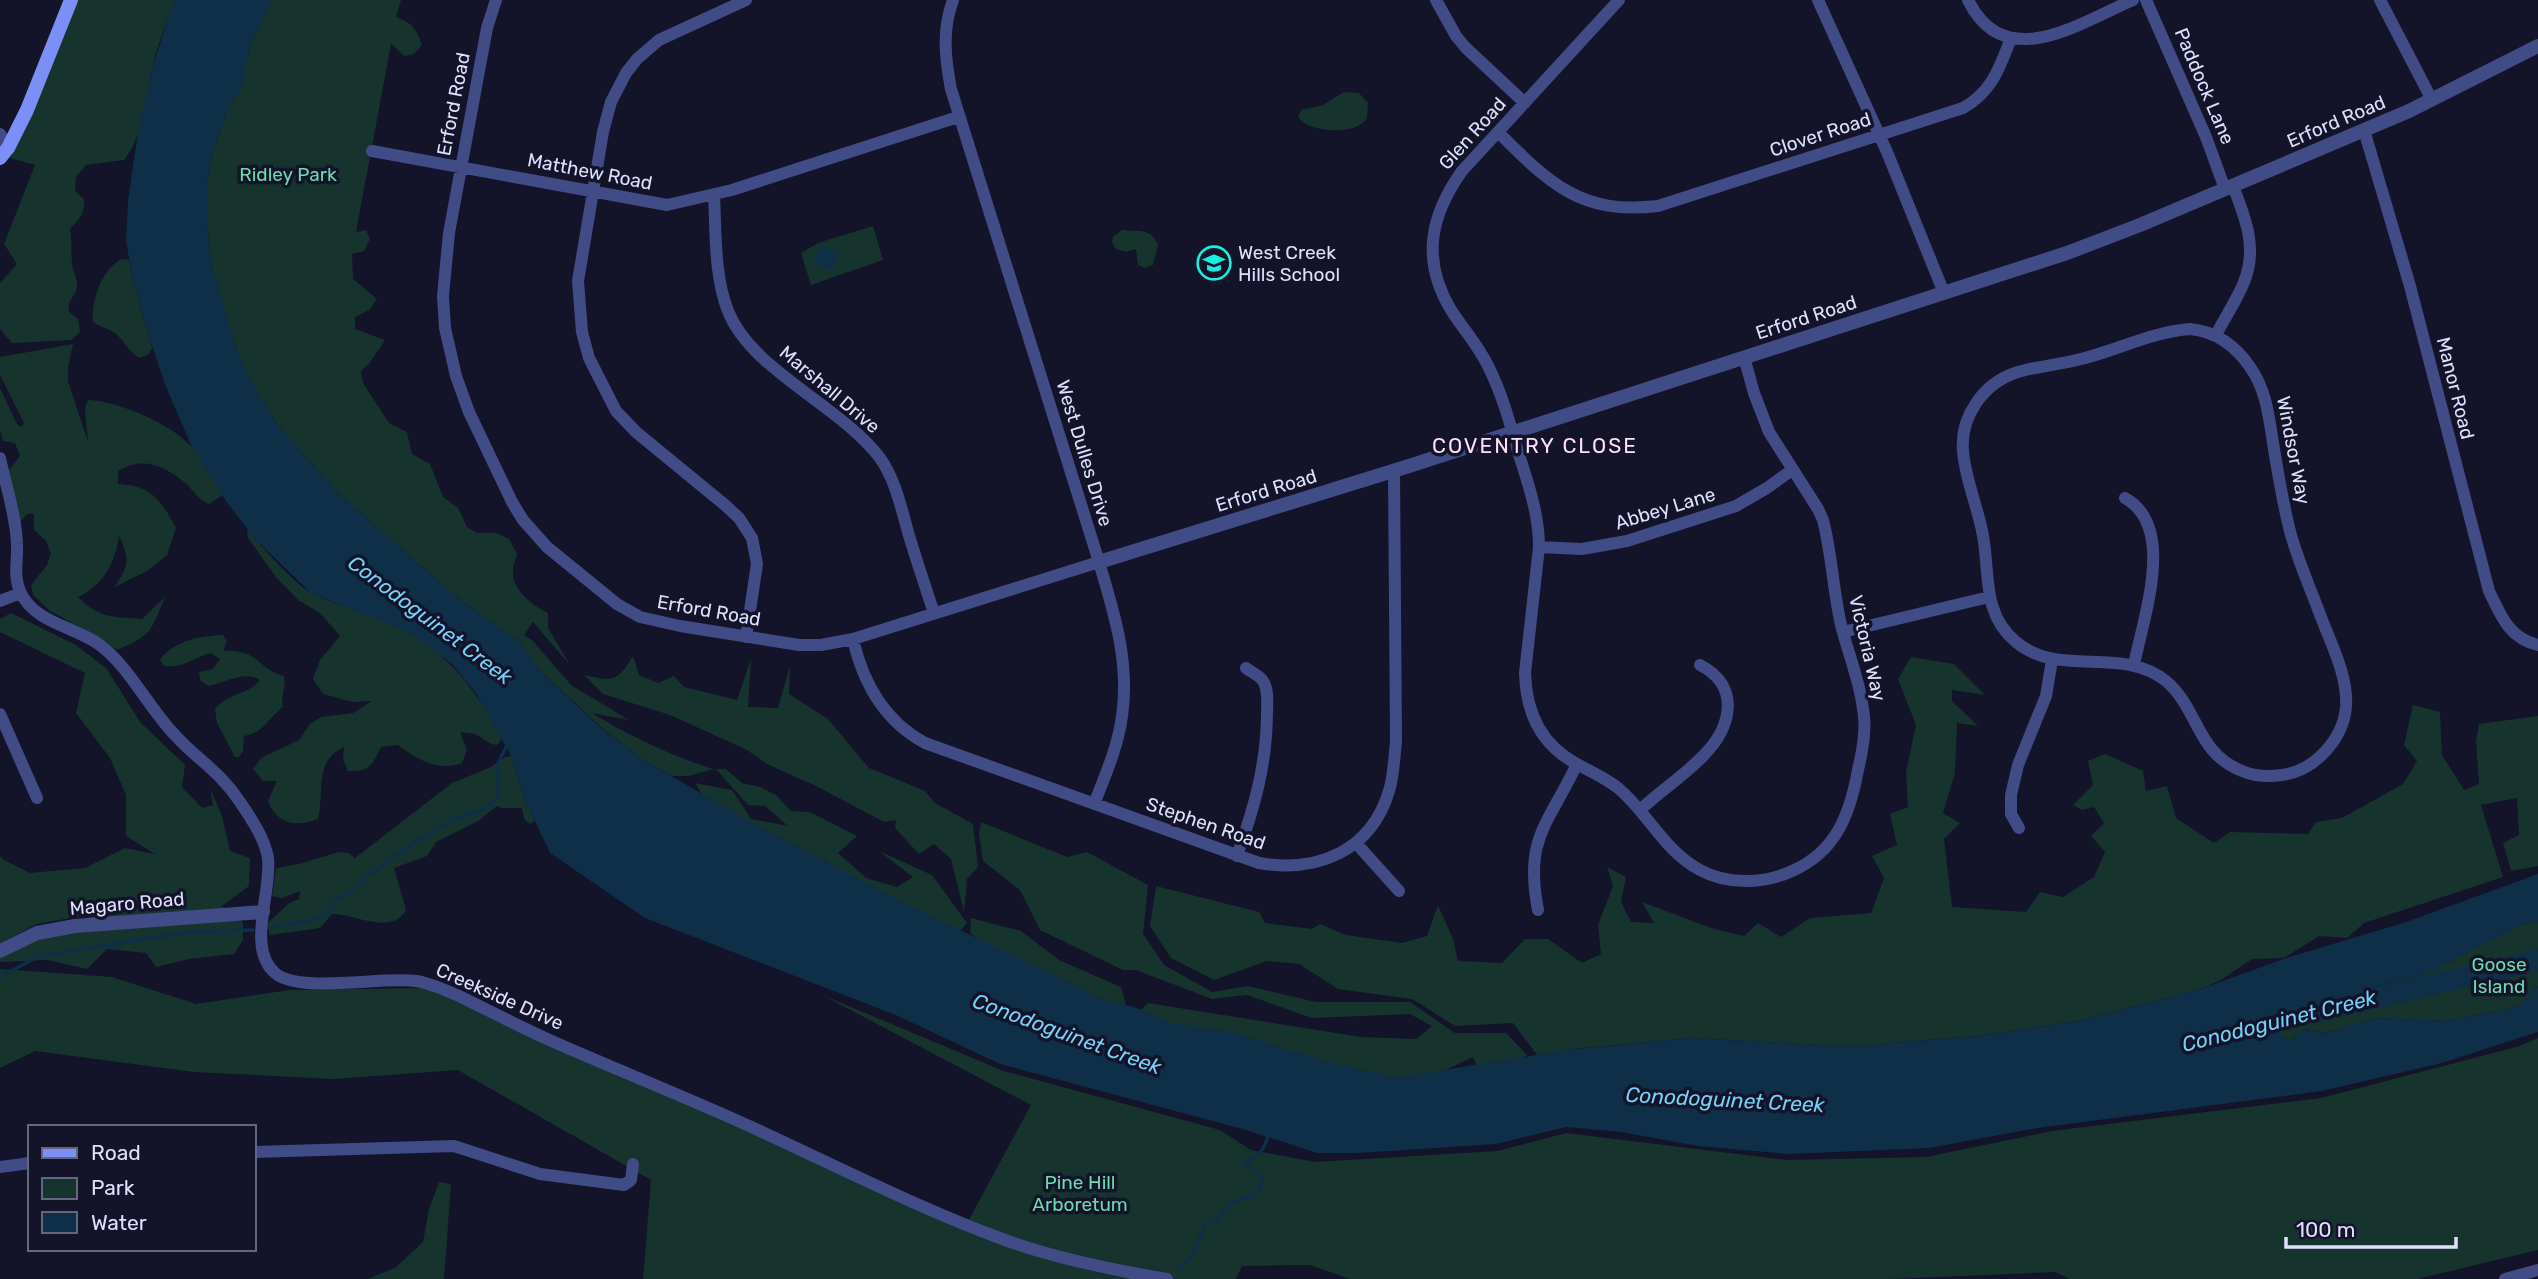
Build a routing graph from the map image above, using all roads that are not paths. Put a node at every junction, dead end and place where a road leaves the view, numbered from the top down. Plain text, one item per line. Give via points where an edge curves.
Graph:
1 (71, 0) edge
2 (496, 0) edge
3 (746, 0) edge
4 (953, 0) edge
5 (1436, 0) edge
6 (1619, 0) edge
7 (1818, 0) edge
8 (1968, 0) edge
9 (2133, 0) edge
10 (2146, 0) edge
11 (2380, 0) edge
12 (2011, 38) junction
13 (2538, 46) edge
14 (2432, 100) junction
15 (1525, 103) junction
16 (958, 117) junction
17 (2364, 130) junction
18 (1498, 132) junction
19 (0, 134) edge
20 (1879, 135) junction
21 (372, 151) dead end
22 (4, 153) edge
23 (461, 168) junction
24 (2229, 188) junction
25 (593, 192) junction
26 (714, 195) junction
27 (1944, 293) junction
28 (2216, 335) junction
29 (1744, 357) junction
30 (1514, 432) junction
31 (0, 458) edge
32 (1394, 470) junction
33 (1792, 470) junction
34 (2125, 498) dead end
35 (1539, 547) junction
36 (1099, 562) junction
37 (21, 593) junction
38 (1989, 597) junction
39 (0, 601) edge
40 (934, 613) junction
41 (1843, 632) junction
42 (747, 637) junction
43 (853, 639) junction
44 (2534, 644) edge
45 (2052, 660) junction
46 (1700, 665) dead end
47 (2134, 665) junction
48 (1246, 668) dead end
49 (0, 714) edge
50 (1577, 764) junction
51 (37, 798) dead end
52 (1094, 804) junction
53 (1640, 810) junction
54 (2019, 828) dead end
55 (1356, 843) junction
56 (1237, 856) junction
57 (1399, 891) dead end
58 (1538, 910) dead end
59 (263, 912) junction
60 (0, 951) edge
61 (256, 1152) edge
62 (28, 1163) edge
63 (633, 1164) dead end
64 (0, 1167) edge
65 (2538, 1270) edge
66 (1167, 1279) edge
67 (2505, 1279) edge

1 - 22 main road via 27,110
2 - 23 street, Erford Road
3 - 25 street via 659,40 637,59 611,102
4 - 16 street, West Dulles Drive via 946,26 946,61
5 - 15 street via 1466,48
6 - 15 street, Glen Road
7 - 20 street
8 - 12 street via 1983,23
9 - 12 street via 2043,38
10 - 24 street, Paddock Lane
11 - 14 street
12 - 20 street, Clover Road via 1996,78 1973,102
13 - 14 street, Erford Road
14 - 17 street, Erford Road
15 - 18 street, Glen Road
16 - 26 street, Matthew Road
16 - 36 street, West Dulles Drive
17 - 24 street, Erford Road
17 - 44 street, Manor Road via 2410,286 2489,591 2512,632
18 - 20 street, Clover Road via 1540,173 1571,194 1602,206 1642,208 1690,197
18 - 30 street, Glen Road via 1447,191 1438,210 1434,262 1444,297 1489,367
19 - 22 street
20 - 27 street
21 - 23 street, Matthew Road
23 - 25 street, Matthew Road
23 - 42 street, Erford Road via 444,269 445,328 469,412 512,502 547,547 633,614
24 - 27 street, Erford Road via 2067,253
24 - 28 street, Paddock Lane via 2248,229 2251,257 2244,283
25 - 26 street, Matthew Road via 667,205
25 - 42 street via 578,281 589,358 625,422 725,505 747,529 757,564
26 - 40 street, Marshall Drive via 719,277 733,321 756,352 849,426 882,461 894,485
27 - 29 street, Erford Road
28 - 38 street, Windsor Way via 2190,329 2161,332 2102,354 2017,372 1980,397 1968,420 1962,448 1985,547
28 - 47 street, Windsor Way via 2247,362 2261,386 2292,537 2344,679 2344,719 2330,746 2310,764 2285,775 2248,773 2211,751 2182,699 2167,682
29 - 30 street, Erford Road
29 - 33 street, Victoria Way via 1760,412
30 - 32 street, Erford Road
30 - 35 street, Victoria Way via 1534,500
31 - 37 street via 17,541 16,575
32 - 36 street, Erford Road
32 - 55 street, Stephen Road via 1393,776 1375,823
33 - 35 street, Abbey Lane via 1735,506 1627,541 1582,549
33 - 41 street, Victoria Way via 1823,520
34 - 47 street via 2143,512 2153,544 2153,572
35 - 50 street, Victoria Way via 1525,693 1545,738
36 - 40 street, Erford Road
36 - 52 street, West Dulles Drive via 1121,639 1124,697 1116,744
37 - 39 street
37 - 59 street, Creekside Drive via 35,611 103,647 171,731 232,790 267,854
38 - 41 street
38 - 45 street, Windsor Way via 1997,620 2012,640
40 - 43 street, Erford Road
41 - 53 street, Victoria Way via 1861,693 1862,748 1848,814 1817,857 1791,872 1762,880 1715,876 1680,857
42 - 43 street, Erford Road via 821,645
43 - 52 street, Stephen Road via 861,669 880,706 914,737
45 - 47 street, Windsor Way
45 - 54 street via 2046,696 2018,765 2011,796 2011,814
46 - 53 street via 1714,672 1724,685 1728,705 1721,731 1703,757
48 - 56 street via 1263,681 1267,721 1261,775
49 - 51 street
50 - 53 street, Victoria Way via 1616,786
50 - 58 street via 1536,845 1532,876
52 - 56 street, Stephen Road
55 - 56 street, Stephen Road via 1331,857 1294,866
55 - 57 street
59 - 60 street, Magaro Road via 75,926 37,933
59 - 66 street, Creekside Drive via 263,953 272,970 286,980 422,982 972,1227 1042,1252
61 - 63 street via 454,1146 540,1174 624,1185 631,1180
62 - 64 street
65 - 67 street

